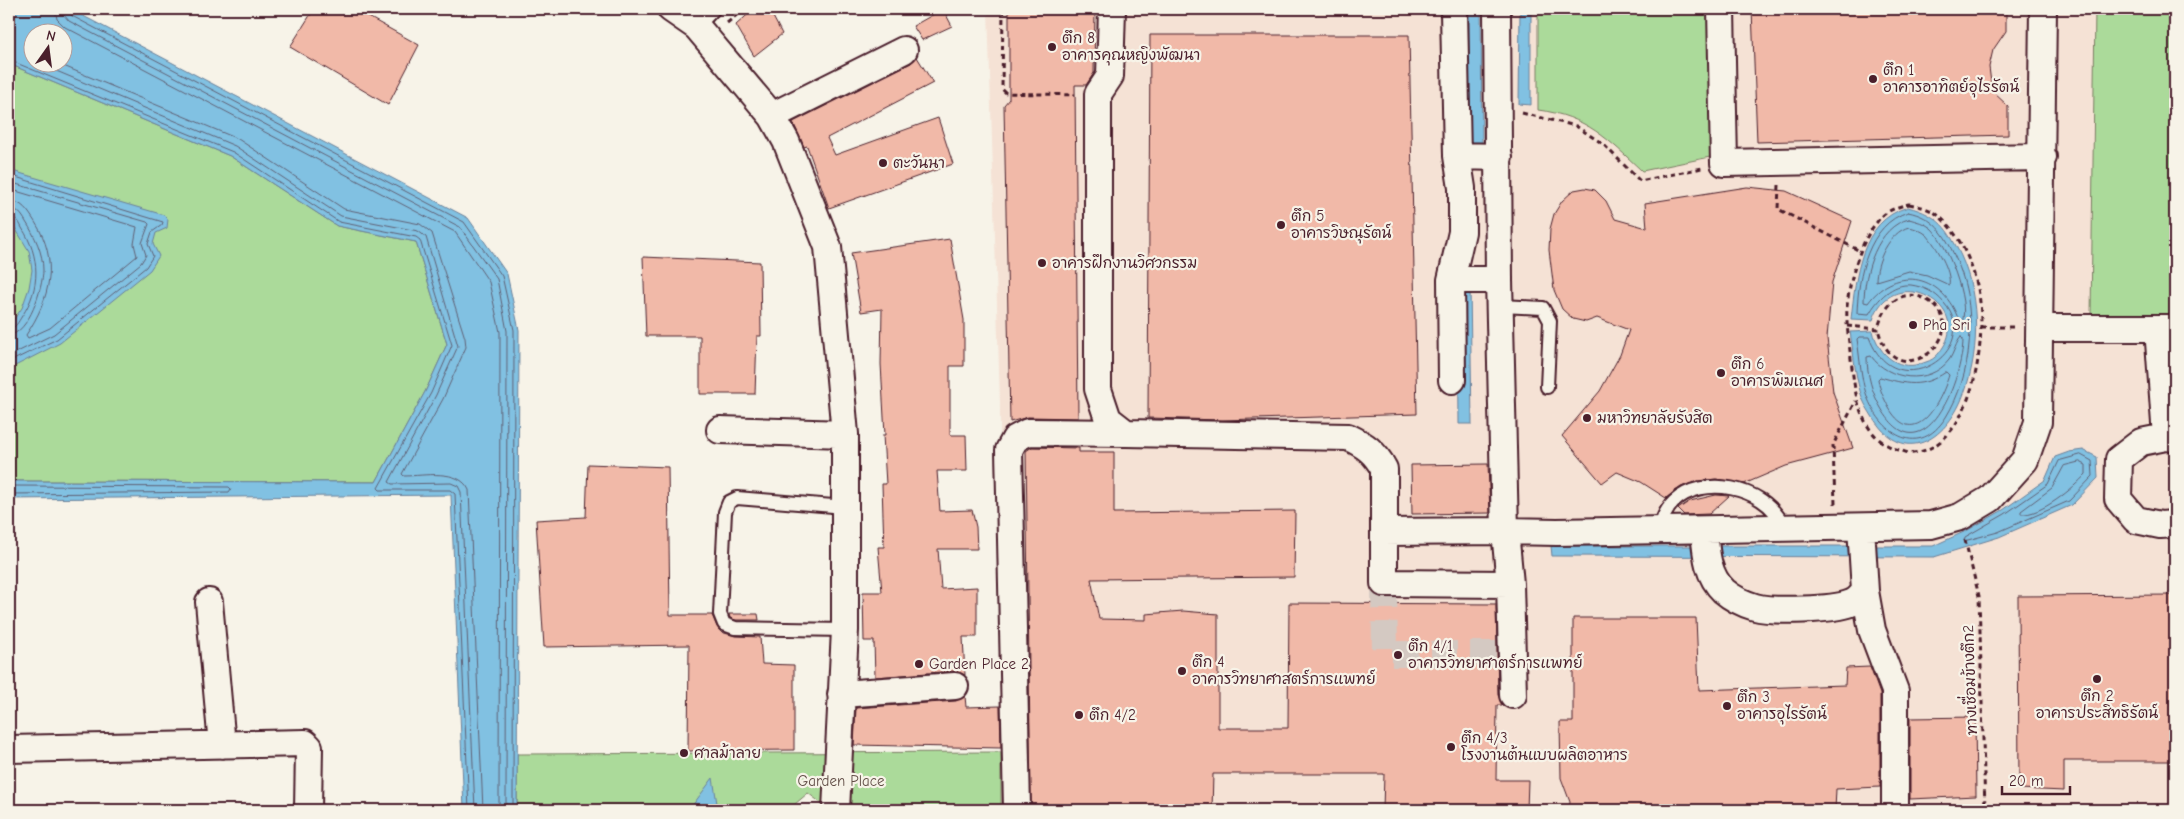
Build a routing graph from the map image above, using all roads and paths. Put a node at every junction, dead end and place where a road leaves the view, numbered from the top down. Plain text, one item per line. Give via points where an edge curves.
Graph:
1 (671, 9) edge
2 (1003, 9) edge
3 (1112, 9) edge
4 (1497, 9) edge
5 (1721, 9) edge
6 (2043, 9) edge
7 (1454, 11) dead end
8 (705, 18) edge
9 (904, 50) dead end
10 (1098, 94) junction
11 (1499, 109) junction
12 (772, 116) junction
13 (1458, 156) junction
14 (1499, 157) junction
15 (2043, 157) junction
16 (1780, 162) junction
17 (1724, 163) junction
18 (1860, 251) junction
19 (1451, 280) junction
20 (1499, 280) junction
21 (1501, 306) junction
22 (1847, 326) junction
23 (1981, 327) junction
24 (2040, 328) junction
25 (2167, 328) edge
26 (1878, 329) junction
27 (1452, 380) dead end
28 (1547, 387) dead end
29 (1856, 401) junction
30 (720, 430) dead end
31 (1126, 433) junction
32 (845, 434) junction
33 (2170, 438) edge
34 (845, 507) junction
35 (2175, 524) edge
36 (1786, 528) junction
37 (1660, 530) junction
38 (1505, 531) junction
39 (1384, 532) junction
40 (1855, 540) junction
41 (1705, 543) junction
42 (1968, 549) dead end
43 (1510, 584) junction
44 (1865, 591) junction
45 (209, 602) dead end
46 (845, 630) junction
47 (955, 686) dead end
48 (841, 694) junction
49 (1513, 695) dead end
50 (222, 744) junction
51 (9, 749) edge
52 (1017, 808) dead end
53 (308, 810) edge
54 (836, 810) edge
55 (1895, 810) edge
56 (1985, 810) edge

1 - 8 street
2 - 10 path via 1002,89 1006,93
3 - 10 street via 1110,76
4 - 11 street
5 - 17 street
6 - 15 street
7 - 13 street
8 - 12 street
9 - 12 street
10 - 31 street via 1098,389 1108,419
11 - 14 street
11 - 17 path via 1544,116 1576,126 1603,144 1640,180
12 - 32 street via 786,140 828,247
13 - 14 street
13 - 19 street via 1462,232
14 - 20 street
15 - 16 street
15 - 24 street
16 - 17 street
16 - 18 path via 1778,209
18 - 22 path via 1847,305
18 - 23 path via 1876,222 1892,209 1909,204 1939,216 1957,236 1970,263 1978,291
19 - 20 street
19 - 27 street
20 - 21 street
21 - 28 lane via 1543,308 1550,321
21 - 38 street
22 - 26 path
22 - 29 path
23 - 24 path
23 - 29 path via 1980,348 1966,404 1952,430 1933,448 1911,454 1889,447 1872,433
24 - 25 street
24 - 40 street via 2038,422 2025,460 1990,499 1960,517
25 - 33 street
26 - 26 path via 1880,317 1888,305 1908,296 1920,296 1931,302 1944,326 1934,350 1915,360 1894,355 1880,339
29 - 40 path via 1833,445
30 - 32 street
31 - 39 street via 1348,437 1377,455 1384,469
31 - 52 street via 1028,432 1015,439 1010,450
32 - 34 street
33 - 35 street via 2141,442 2119,459 2118,499 2136,520 2160,525
34 - 46 street
34 - 46 lane via 737,498 729,502 725,512 720,614 724,624 735,628
36 - 37 lane via 1761,499 1742,492 1707,488 1689,490 1675,498
36 - 40 street
36 - 41 street
37 - 38 street
37 - 41 street
38 - 39 street
38 - 43 street
39 - 43 street via 1384,583
40 - 44 street
41 - 44 street via 1710,570 1725,591 1757,608 1842,606 1853,603
42 - 56 path, ทางเชื่อมข้างตึก2 via 1978,596
43 - 49 street
44 - 55 street via 1872,630 1895,691
45 - 50 street
46 - 48 street
47 - 48 street
48 - 54 street
50 - 51 street
50 - 53 street via 307,744

